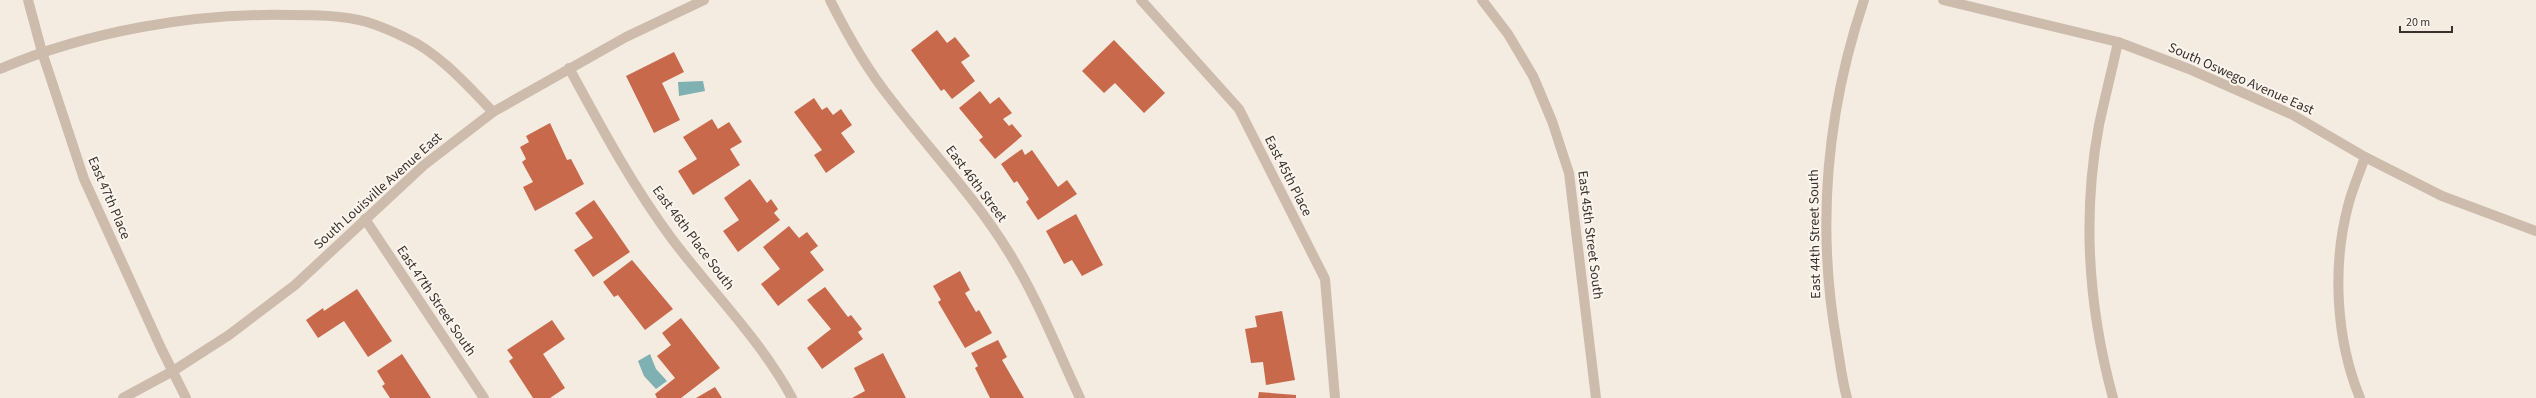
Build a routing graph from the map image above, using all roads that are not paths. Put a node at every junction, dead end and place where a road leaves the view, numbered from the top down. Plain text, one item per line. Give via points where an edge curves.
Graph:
1 (28, 0) edge
2 (704, 0) edge
3 (830, 0) edge
4 (1141, 0) edge
5 (1482, 0) edge
6 (1864, 0) edge
7 (1943, 0) edge
8 (2118, 42) junction
9 (42, 52) junction
10 (569, 68) junction
11 (0, 69) edge
12 (493, 112) junction
13 (2365, 157) junction
14 (365, 219) junction
15 (2536, 231) edge
16 (173, 371) junction
17 (123, 398) edge
18 (186, 398) edge
19 (484, 398) edge
20 (792, 398) edge
21 (1080, 398) edge
22 (1335, 398) edge
23 (1596, 398) edge
24 (1847, 398) edge
25 (2113, 398) edge
26 (2360, 398) edge

1 - 9 street, East 47th Place
2 - 10 street, South Louisville Avenue East via 626,37
3 - 21 street, East 46th Street via 863,59 889,97 965,191 1008,252 1046,321
4 - 22 street, East 45th Place via 1239,109 1325,279
5 - 23 street, East 45th Street South via 1508,34 1533,76 1552,121 1569,173
6 - 24 street, East 44th Street South via 1847,50 1827,171 1826,241 1831,308
7 - 8 street, South Oswego Avenue East
8 - 13 street, South Oswego Avenue East via 2189,69 2293,115
8 - 25 street via 2099,126 2091,198 2090,251 2094,303
9 - 11 street
9 - 12 street via 110,34 194,19 262,14 315,15 366,22 408,38 455,71
9 - 16 street, East 47th Place via 84,179
10 - 12 street, South Louisville Avenue East
10 - 20 street, East 46th Place South via 620,163 672,239 760,347
12 - 14 street, South Louisville Avenue East via 424,165
13 - 15 street, South Oswego Avenue East via 2442,196
13 - 26 street via 2348,206 2340,252 2340,304 2345,349
14 - 16 street, South Louisville Avenue East via 294,285 229,335
14 - 19 street, East 47th Street South
16 - 17 street, South Louisville Avenue East
16 - 18 street, East 47th Place

